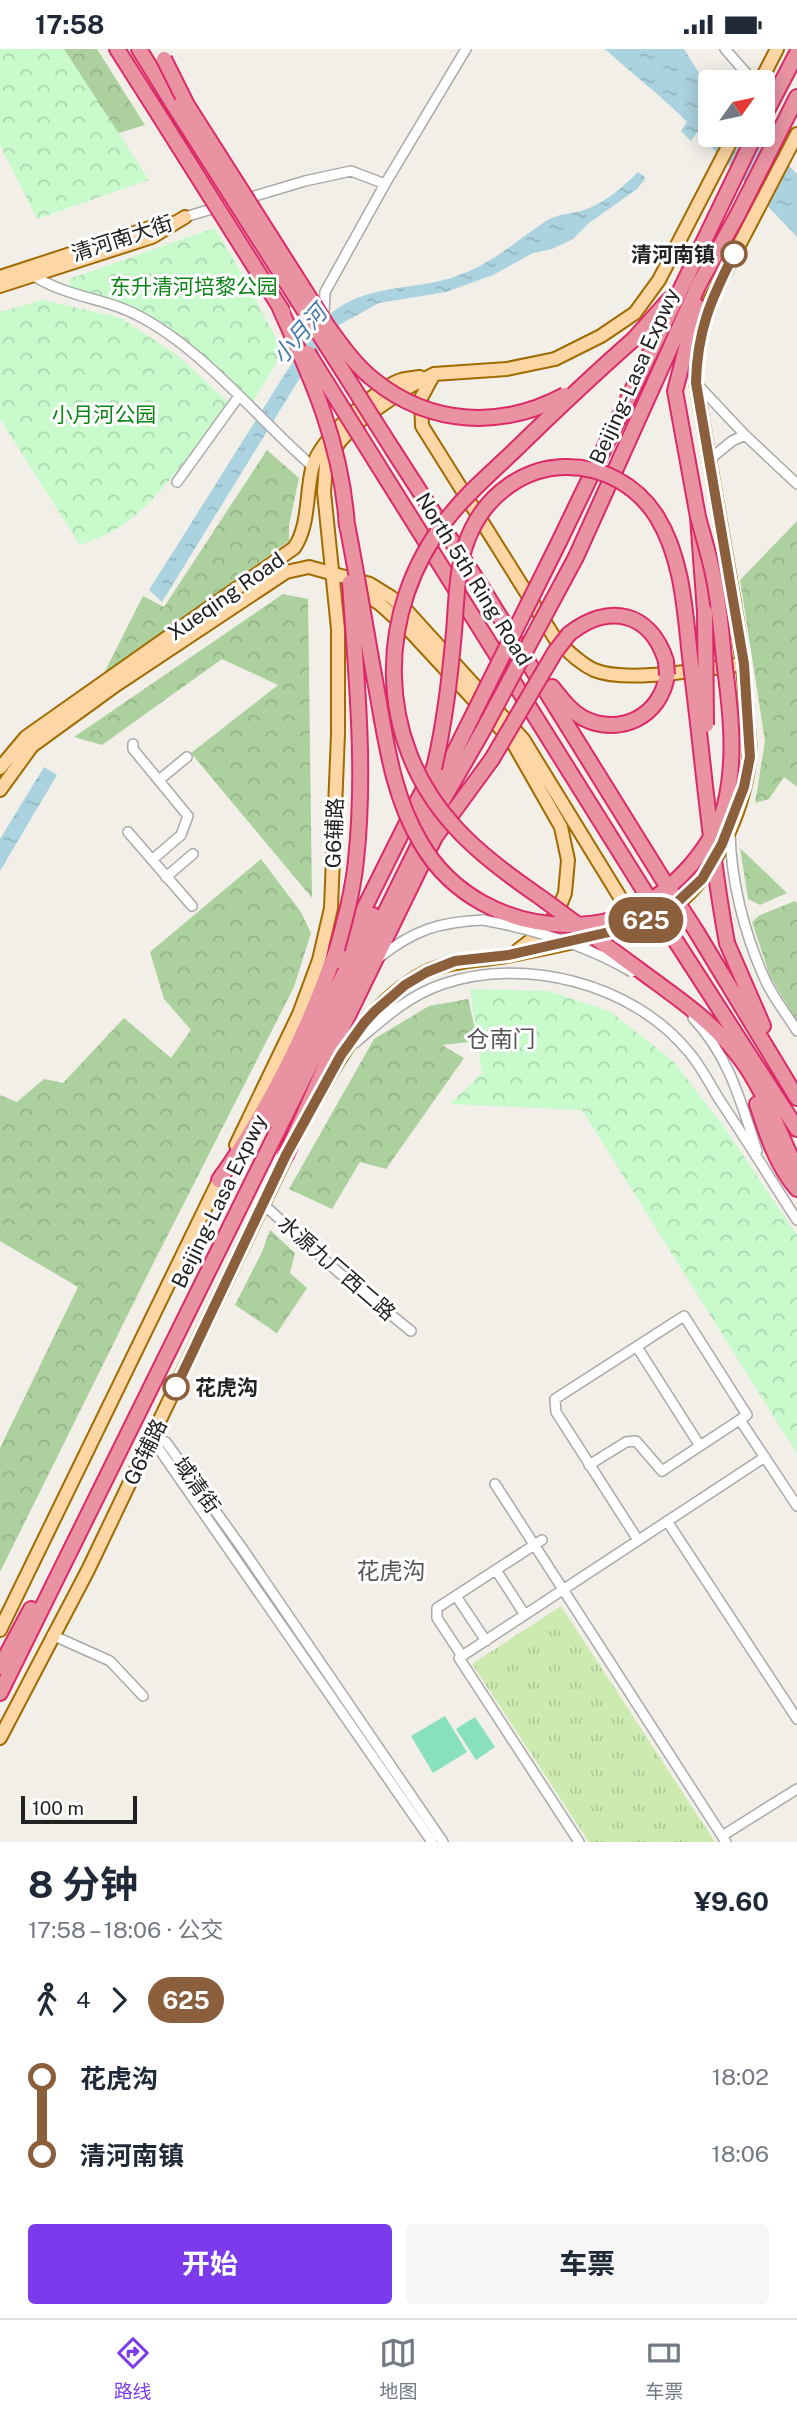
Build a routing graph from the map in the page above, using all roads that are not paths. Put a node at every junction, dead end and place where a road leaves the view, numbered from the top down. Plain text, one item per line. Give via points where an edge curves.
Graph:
1 (117, 49) edge
2 (139, 49) edge
3 (466, 49) edge
4 (725, 49) edge
5 (777, 49) edge
6 (797, 53) edge
7 (161, 54) edge
8 (743, 70) edge
9 (766, 70) edge
10 (775, 95) edge
11 (797, 97) edge
12 (790, 134) edge
13 (728, 147) edge
14 (749, 147) edge
15 (385, 184) junction
16 (185, 217) joint
17 (29, 272) junction
18 (0, 277) edge
19 (699, 284) junction
20 (0, 286) edge
21 (680, 289) junction
22 (279, 306) junction
23 (324, 312) dead end
24 (434, 374) junction
25 (696, 383) junction
26 (579, 388) junction
27 (239, 396) junction
28 (745, 435) junction
29 (709, 460) junction
30 (312, 466) junction
31 (177, 482) dead end
32 (797, 484) edge
33 (698, 517) junction
34 (346, 519) junction
35 (301, 538) junction
36 (309, 567) junction
37 (331, 572) junction
38 (482, 588) junction
39 (744, 664) junction
40 (133, 744) dead end
41 (187, 757) dead end
42 (0, 768) edge
43 (705, 771) junction
44 (159, 781) junction
45 (0, 790) edge
46 (730, 828) junction
47 (128, 832) dead end
48 (193, 854) dead end
49 (152, 860) junction
50 (166, 877) junction
51 (192, 906) dead end
52 (636, 924) junction
53 (509, 955) junction
54 (376, 960) junction
55 (637, 972) junction
56 (319, 1000) junction
57 (797, 1031) edge
58 (721, 1035) junction
59 (341, 1055) junction
60 (795, 1094) edge
61 (797, 1129) edge
62 (286, 1155) junction
63 (761, 1163) junction
64 (797, 1170) edge
65 (219, 1180) junction
66 (797, 1189) edge
67 (264, 1205) junction
68 (797, 1220) edge
69 (411, 1331) dead end
70 (637, 1346) junction
71 (740, 1420) junction
72 (152, 1439) junction
73 (700, 1446) junction
74 (765, 1457) junction
75 (589, 1465) junction
76 (495, 1484) dead end
77 (797, 1506) edge
78 (667, 1521) junction
79 (638, 1540) junction
80 (538, 1542) junction
81 (496, 1570) junction
82 (563, 1590) junction
83 (456, 1596) junction
84 (525, 1615) junction
85 (0, 1630) edge
86 (52, 1635) junction
87 (486, 1641) junction
88 (463, 1656) junction
89 (0, 1667) edge
90 (0, 1693) edge
91 (143, 1696) dead end
92 (797, 1719) edge
93 (0, 1738) edge
94 (797, 1789) edge
95 (724, 1839) edge
96 (432, 1842) edge
97 (443, 1842) edge
98 (579, 1842) edge

1 - 22 highway, North 5th Ring Road, bridge
2 - 38 highway, North 5th Ring Road, bridge
3 - 15 street
4 - 8 street
5 - 9 main road
6 - 10 highway
7 - 26 highway, bridge via 187,105 328,327 374,380 436,412 484,419 519,415
11 - 12 highway
12 - 19 highway, Beijing-Lasa Expwy
12 - 25 main road, G6辅路 via 710,301 700,336
13 - 24 main road, G6辅路 via 659,280 635,313 555,359 507,369
14 - 21 highway, Beijing-Lasa Expwy
15 - 16 street via 351,171
15 - 23 street via 324,292
16 - 17 main road, 清河南大街
17 - 18 main road
17 - 20 main road
17 - 27 street via 60,289 138,315 171,336
19 - 33 highway via 675,391
19 - 90 highway, Beijing-Lasa Expwy, bridge via 576,557 428,826
21 - 26 highway, bridge via 634,339
21 - 89 highway, Beijing-Lasa Expwy, bridge via 55,1566
22 - 34 highway, bridge via 324,409
22 - 61 highway, North 5th Ring Road, bridge
24 - 30 main road, Xueqing Road via 399,381 377,395 338,429
24 - 37 main road, G6辅路 via 358,422 326,464
24 - 39 main road via 421,398 422,426 556,640 575,658 596,670 638,675
25 - 28 street
25 - 29 main road, G6辅路
26 - 55 highway, bridge via 476,488 425,552 400,615 393,684 408,754 427,792 454,827
27 - 30 street
27 - 31 street
28 - 29 street
28 - 32 street
29 - 39 main road, G6辅路
30 - 35 main road, Xueqing Road
33 - 34 highway, bridge via 715,584 731,713 724,808 699,855 660,895 611,920 584,925 503,914 459,888 421,844 401,806 390,764
33 - 43 highway, bridge via 705,612
34 - 56 highway, bridge via 359,823 349,904
35 - 36 main road via 301,553
35 - 42 main road, Xueqing Road via 287,555 26,737
36 - 37 main road, Xueqing Road
36 - 45 main road, Xueqing Road via 286,572 116,685 32,746
37 - 52 main road, Xueqing Road via 370,584 408,611 523,739
37 - 53 main road via 380,604 410,631 512,741 561,827 568,860 565,893 557,913 544,931
37 - 65 main road, G6辅路 via 338,629 331,908 319,960 299,1014
38 - 54 highway, bridge via 551,686 580,717 607,725 635,720 661,698 666,668 658,640 642,624 618,616 599,618 569,635 555,652 492,759 435,837
38 - 60 highway, North 5th Ring Road, bridge
39 - 46 main road, G6辅路 via 750,757
40 - 44 street
41 - 44 street
43 - 56 highway, bridge via 681,584 670,543 656,517 639,495 614,477 587,468 537,471 499,492 472,529 462,557 448,700 434,768
43 - 60 highway, bridge via 727,943
44 - 49 street via 188,817 181,835
46 - 52 main road, G6辅路 via 691,892 669,910
46 - 57 street via 743,916 763,977
47 - 49 street
48 - 50 street
49 - 50 street
50 - 51 street
52 - 53 main road, G6辅路
53 - 59 main road, G6辅路 via 455,961 405,985 364,1023
54 - 55 street, bridge via 427,928 482,920 586,950
54 - 62 highway
55 - 58 highway via 695,1011
55 - 63 street via 709,1035 735,1082
56 - 65 highway via 250,1136
58 - 64 highway via 753,1078
58 - 66 highway via 749,1082 773,1150
59 - 62 main road, G6辅路
59 - 63 street via 407,1001 443,984 502,974 566,978 595,986 649,1016 687,1050
62 - 67 main road, G6辅路
63 - 68 street
65 - 85 main road, G6辅路
67 - 69 street, 水源九厂西二路
67 - 72 main road, G6辅路
70 - 71 street via 684,1316 747,1415
70 - 73 street
70 - 75 street via 555,1399 556,1412
71 - 73 street
71 - 74 street
72 - 86 main road, G6辅路
72 - 96 street, 域清街
72 - 97 street, 域清街 via 166,1442
73 - 75 street via 662,1471 636,1441 626,1442
74 - 77 street
74 - 78 street
75 - 79 street
76 - 80 street
78 - 79 street
78 - 92 street
79 - 82 street
80 - 81 street
80 - 82 street
81 - 83 street
81 - 84 street
82 - 84 street
82 - 95 street
83 - 87 street
83 - 88 street via 437,1608 436,1614
84 - 87 street
86 - 91 street via 110,1661
86 - 93 main road, G6辅路
87 - 88 street
88 - 98 street via 460,1658
94 - 95 street

